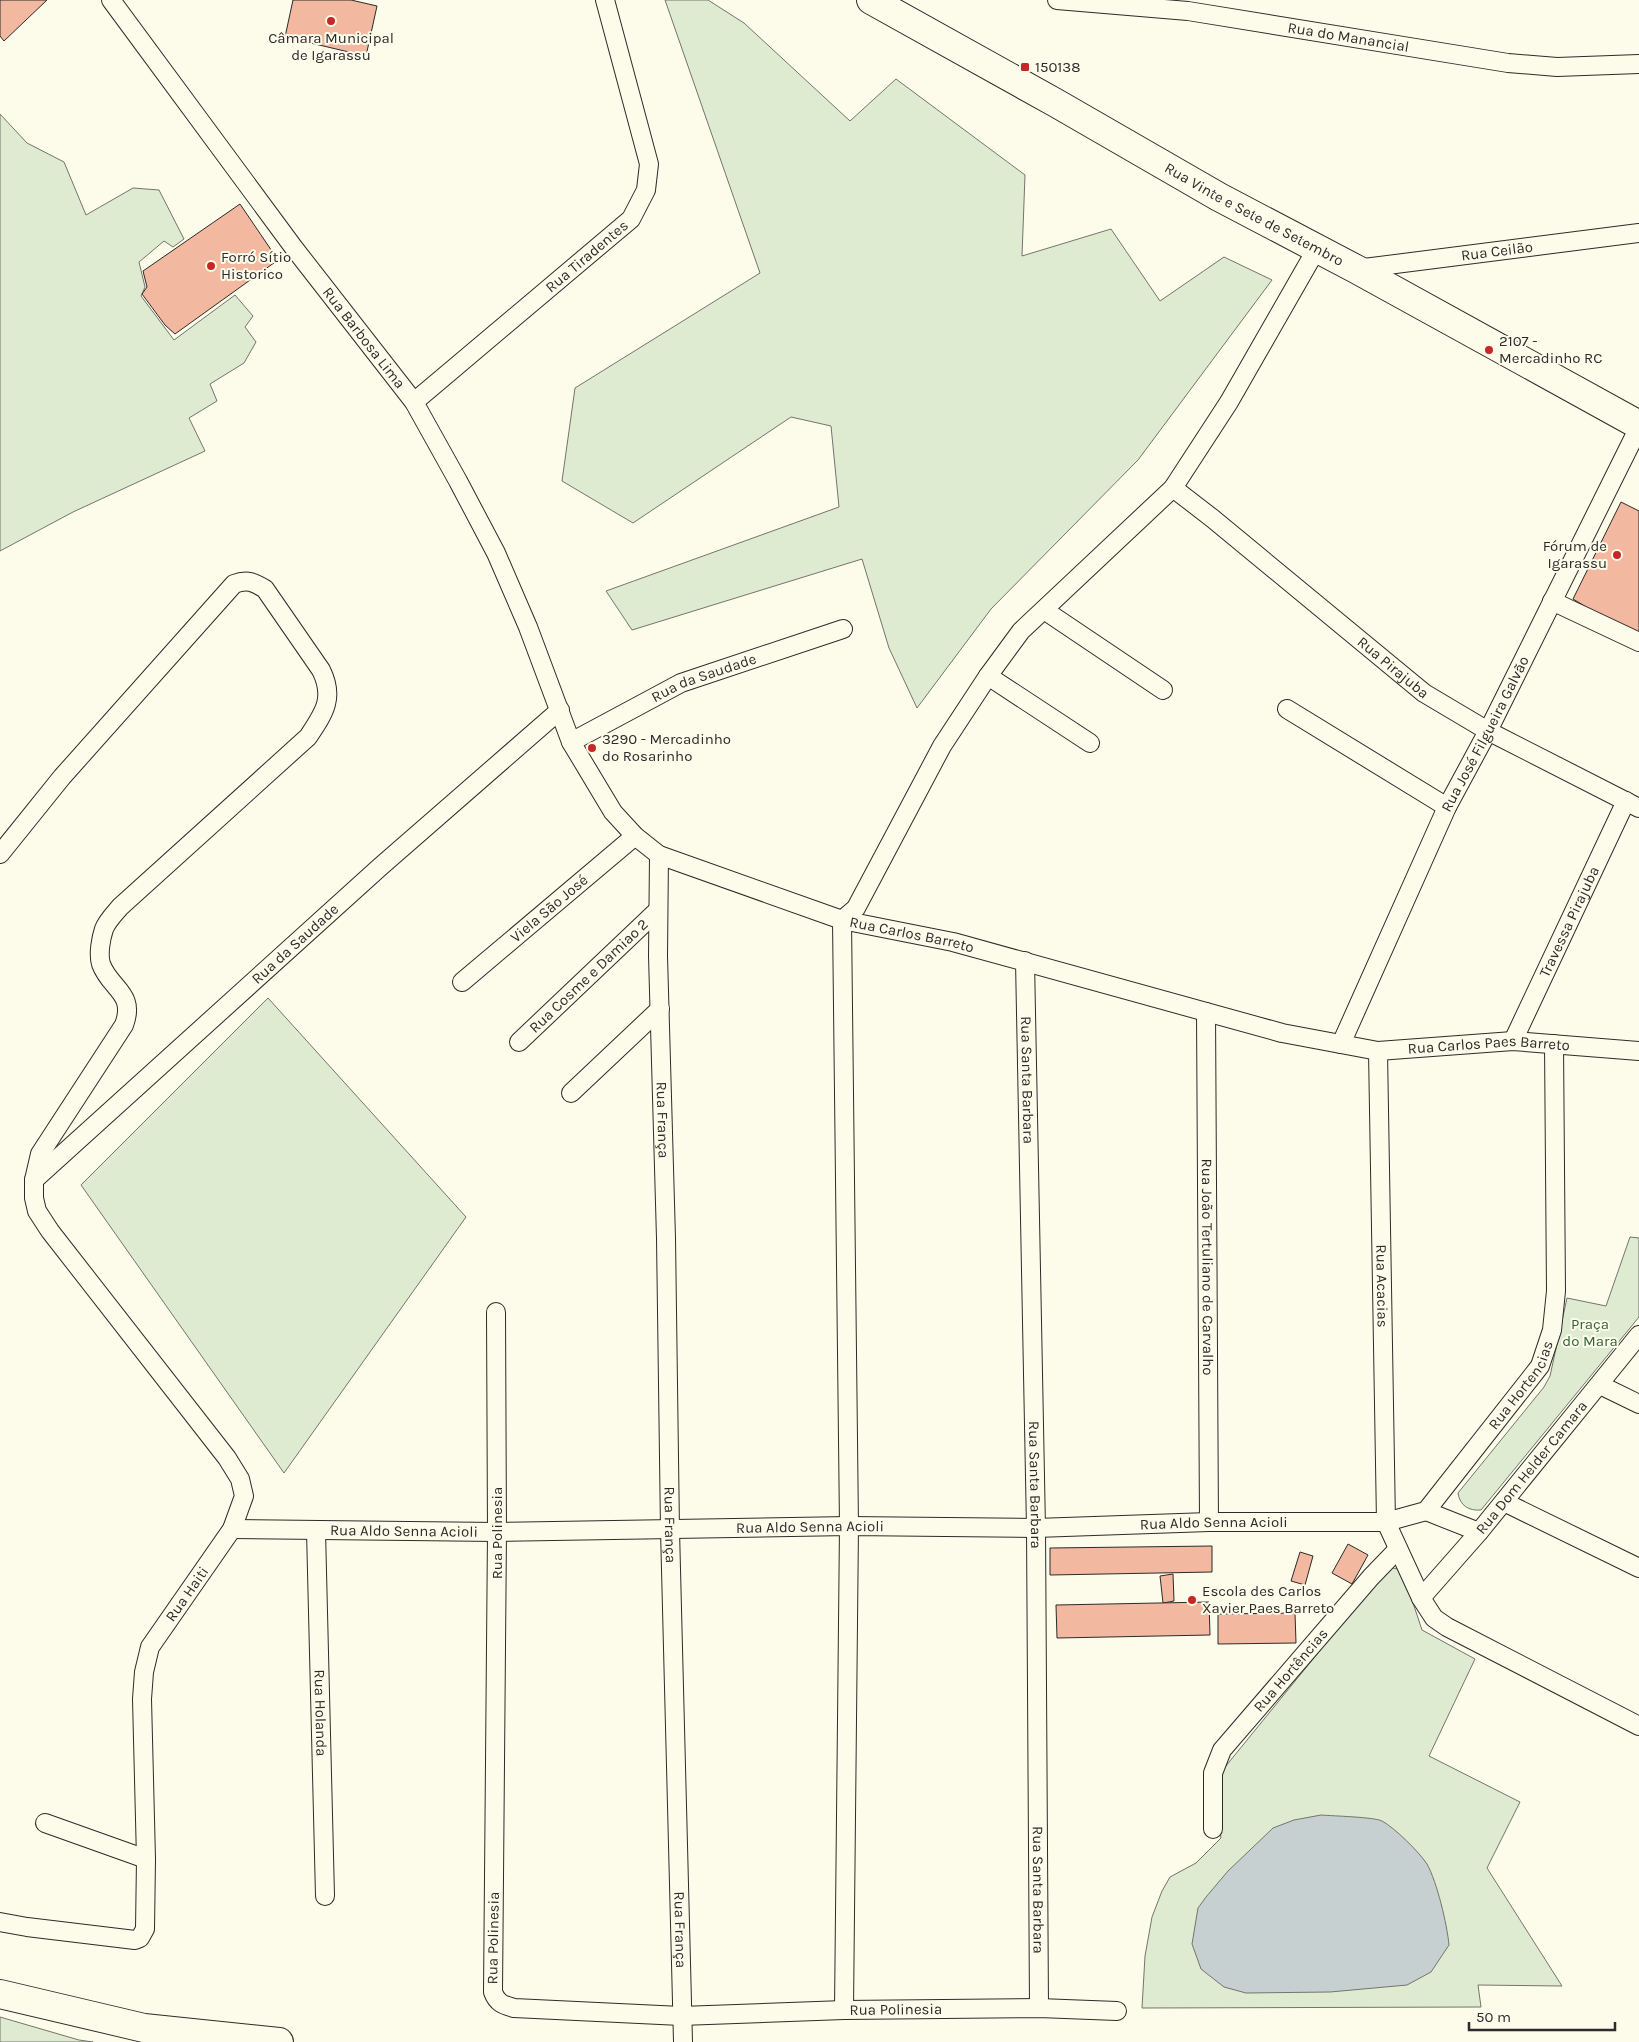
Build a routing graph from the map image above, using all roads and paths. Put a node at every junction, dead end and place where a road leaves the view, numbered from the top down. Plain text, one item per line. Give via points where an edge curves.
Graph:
1 (111, 0) edge
2 (605, 0) edge
3 (871, 0) edge
4 (1057, 0) edge
5 (1639, 64) edge
6 (1639, 234) edge
7 (1316, 250) junction
8 (1356, 269) junction
9 (414, 402) junction
10 (1639, 426) edge
11 (1173, 488) junction
12 (1552, 601) junction
13 (1044, 610) junction
14 (843, 629) dead end
15 (1639, 642) edge
16 (988, 676) junction
17 (1163, 690) dead end
18 (1287, 708) dead end
19 (560, 710) junction
20 (1488, 731) junction
21 (571, 742) junction
22 (1090, 743) dead end
23 (1632, 804) edge
24 (1447, 806) junction
25 (635, 836) junction
26 (0, 854) edge
27 (659, 855) junction
28 (658, 910) junction
29 (842, 920) junction
30 (1025, 961) junction
31 (462, 982) dead end
32 (660, 1009) junction
33 (1206, 1012) junction
34 (1513, 1041) junction
35 (520, 1042) dead end
36 (1341, 1044) junction
37 (1554, 1044) junction
38 (1378, 1051) junction
39 (1639, 1051) edge
40 (571, 1093) dead end
41 (34, 1180) junction
42 (496, 1312) dead end
43 (1639, 1335) edge
44 (1600, 1385) junction
45 (1639, 1404) edge
46 (1504, 1502) junction
47 (1426, 1511) junction
48 (1208, 1522) junction
49 (1386, 1522) junction
50 (849, 1526) junction
51 (1036, 1528) junction
52 (232, 1529) junction
53 (670, 1530) junction
54 (316, 1531) junction
55 (497, 1532) junction
56 (1479, 1532) junction
57 (1398, 1549) junction
58 (1639, 1568) edge
59 (1421, 1598) junction
60 (1639, 1726) edge
61 (45, 1823) dead end
62 (1212, 1828) dead end
63 (146, 1859) junction
64 (325, 1896) dead end
65 (0, 1922) edge
66 (0, 1994) edge
67 (1039, 2008) junction
68 (844, 2010) junction
69 (1117, 2011) dead end
70 (682, 2016) junction
71 (279, 2042) edge
72 (683, 2042) edge

1 - 9 street, Rua Barbosa Lima via 294,248
2 - 9 street, Rua Tiradentes via 649,164 646,190 631,219
3 - 7 main road, Rua Vinte e Sete de Setembro
4 - 5 street, Rua do Manancial via 1188,11 1508,63 1557,67
6 - 8 street, Rua Ceilão
7 - 8 main road, Rua Vinte e Sete de Setembro
7 - 11 street via 1229,402
8 - 10 main road, Rua Vinte e Sete de Setembro
9 - 19 street, Rua Barbosa Lima via 496,553
10 - 12 street, Rua José Filgueira Galvão
11 - 13 street
11 - 20 street, Rua Pirajuba via 1424,693
12 - 15 street
12 - 20 street, Rua José Filgueira Galvão
13 - 16 street via 1022,631
13 - 17 street
14 - 21 street, Rua da Saudade via 681,683
16 - 22 street
16 - 29 street via 942,746 856,908
18 - 24 street
19 - 21 street, Rua Carlos Barreto
19 - 41 street, Rua da Saudade via 380,867
20 - 23 street, Rua Pirajuba
20 - 24 street, Rua José Filgueira Galvão
21 - 25 street, Rua Carlos Barreto via 613,812
23 - 34 street, Travessa Pirajuba
24 - 36 street, Rua José Filgueira Galvão
25 - 27 street, Rua Carlos Barreto
25 - 31 street, Viela São José
26 - 41 street, Rua Haiti via 62,777 234,584 254,582 265,589 327,682 324,712 308,737 120,907 105,927 101,963 127,1004 128,1014 40,1154
27 - 28 street, Rua França
27 - 29 street, Rua Carlos Barreto
28 - 32 street, Rua França
28 - 35 street, Rua Cosme e Damiao 2
29 - 30 street, Rua Carlos Barreto via 953,942
29 - 50 street
30 - 33 street, Rua Carlos Barreto
30 - 51 street, Rua Santa Barbara
32 - 40 street
32 - 53 street, Rua França
33 - 36 street, Rua Carlos Barreto via 1282,1033
33 - 48 street, Rua João Tertuliano de Carvalho
34 - 37 street, Rua Carlos Paes Barreto
34 - 38 street, Rua Carlos Paes Barreto
36 - 38 street, Rua Carlos Paes Barreto
37 - 39 street, Rua Carlos Paes Barreto
37 - 47 street, Rua Hortencias via 1556,1291 1552,1330 1540,1366
38 - 49 street, Rua Acacias
41 - 52 street, Rua Haiti via 37,1211 50,1231 228,1458 240,1479 244,1496
42 - 55 street, Rua Polinesia
43 - 44 street, Rua Dom Helder Camara
44 - 45 street
44 - 46 street, Rua Dom Helder Camara
46 - 56 street, Rua Dom Helder Camara
46 - 58 street
47 - 49 street
47 - 56 street
48 - 49 street, Rua Aldo Senna Acioli
48 - 51 street, Rua Aldo Senna Acioli
49 - 57 street
50 - 51 street, Rua Aldo Senna Acioli
50 - 53 street, Rua Aldo Senna Acioli
50 - 68 street
51 - 67 street, Rua Santa Barbara
52 - 54 street, Rua Aldo Senna Acioli
52 - 63 street, Rua Haiti via 150,1647 142,1699
53 - 55 street, Rua Aldo Senna Acioli
53 - 70 street, Rua França
54 - 55 street, Rua Aldo Senna Acioli
54 - 64 street, Rua Holanda
55 - 70 street, Rua Polinesia via 492,1992 496,2000 514,2008
56 - 59 street, Rua Dom Helder Camara
57 - 59 street
57 - 62 street, Rua Hortências via 1222,1750 1213,1773
59 - 60 street via 1434,1618 1447,1627
61 - 63 street
63 - 65 street, Rua Haiti via 145,1929 140,1938 135,1940
66 - 71 main road via 144,2028
67 - 68 street, Rua Polinesia
67 - 69 street, Rua Polinesia
68 - 70 street, Rua Polinesia
70 - 72 street, Rua França

